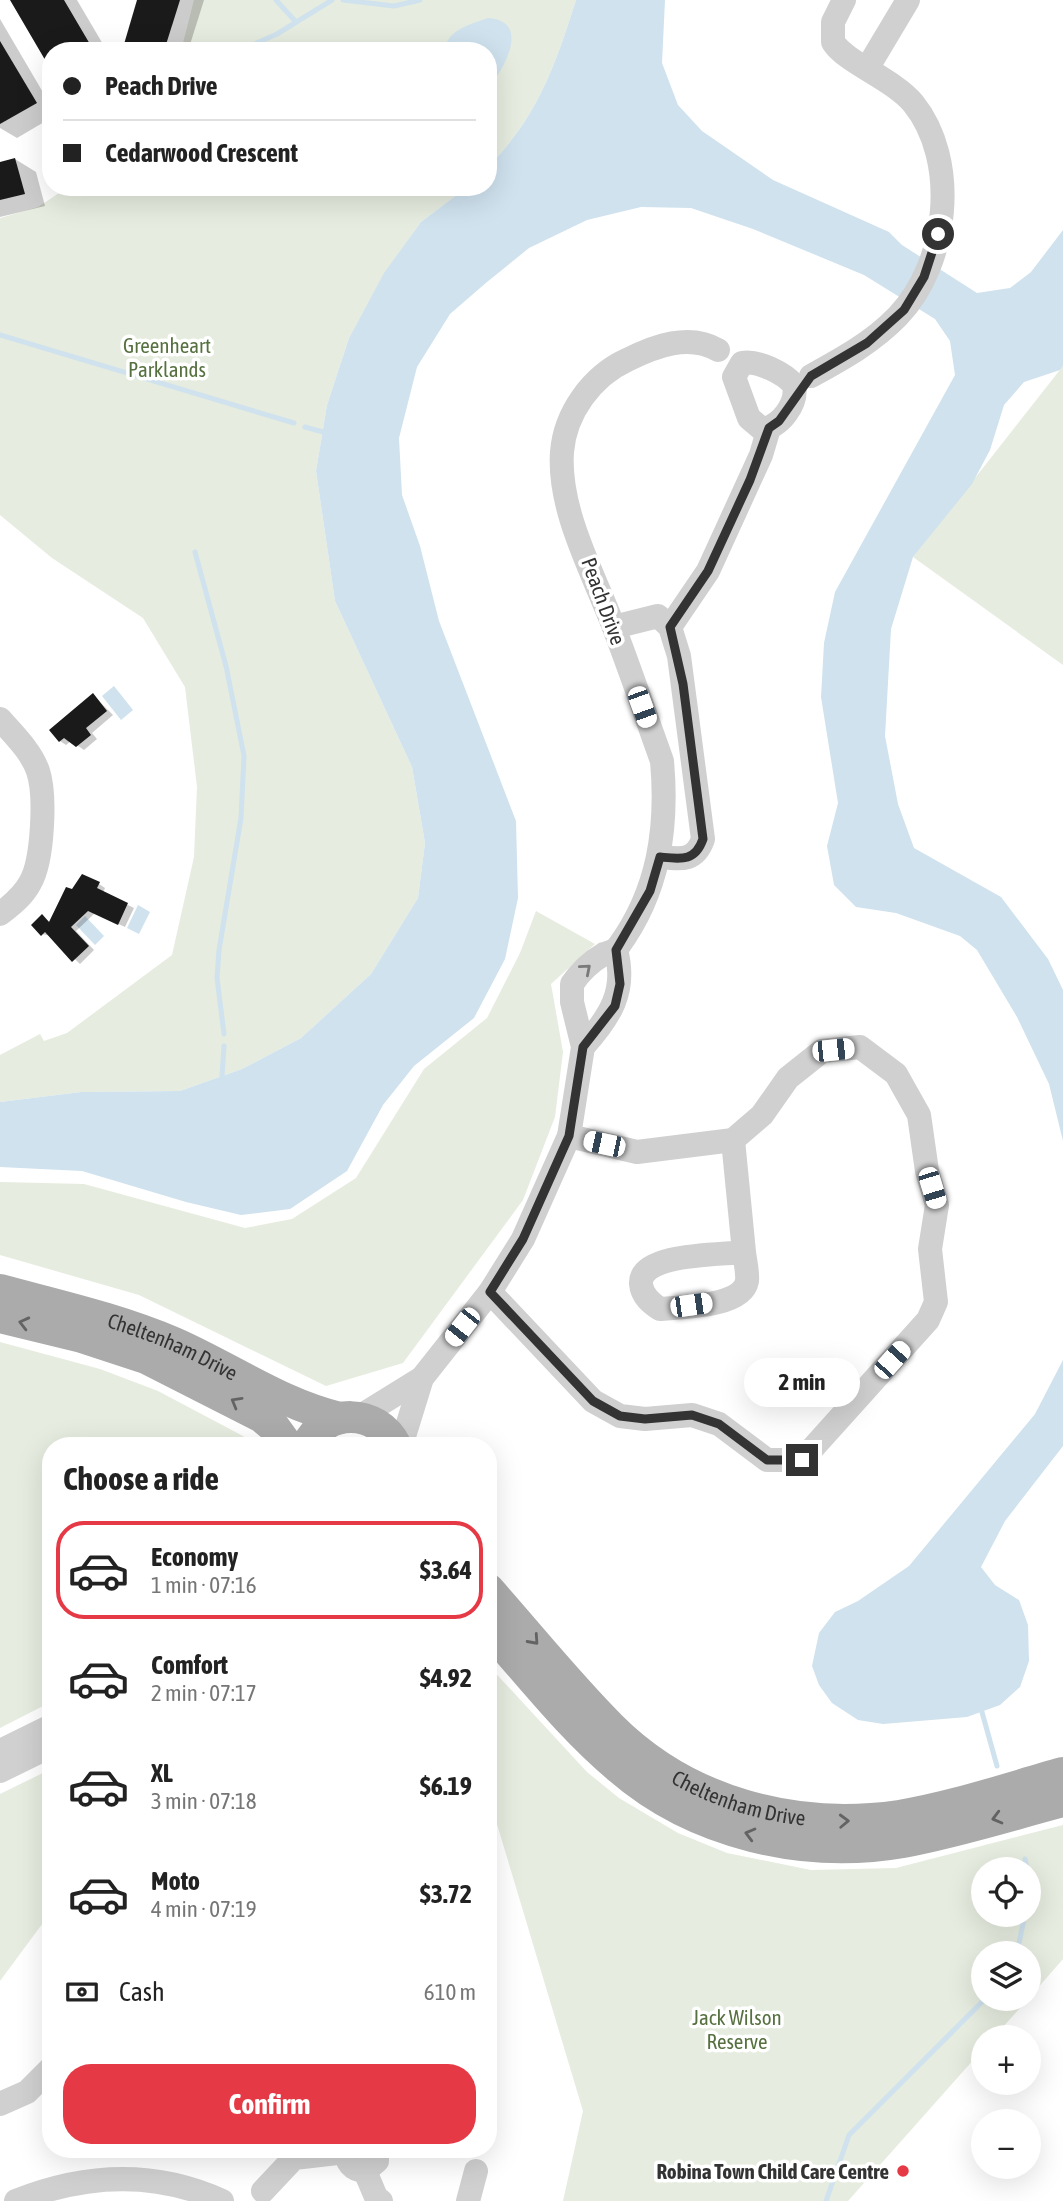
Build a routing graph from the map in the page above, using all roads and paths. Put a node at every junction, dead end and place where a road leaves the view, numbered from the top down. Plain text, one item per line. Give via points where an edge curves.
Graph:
1 (844, 0) edge
2 (908, 0) edge
3 (867, 67) junction
4 (741, 369) junction
5 (798, 383) junction
6 (769, 428) junction
7 (614, 627) junction
8 (670, 627) junction
9 (0, 719) edge
10 (660, 857) junction
11 (0, 914) edge
12 (616, 950) junction
13 (583, 1047) junction
14 (569, 1136) junction
15 (733, 1140) junction
16 (744, 1252) dead end
17 (0, 1290) edge
18 (490, 1292) junction
19 (0, 1317) edge
20 (422, 1378) junction
21 (349, 1417) junction
22 (280, 1437) edge
23 (313, 1437) edge
24 (390, 1437) edge
25 (401, 1437) edge
26 (497, 1599) edge
27 (497, 1638) edge
28 (42, 1730) edge
29 (42, 1750) edge
30 (0, 1751) edge
31 (0, 1771) edge
32 (1063, 1773) edge
33 (1063, 1801) edge
34 (42, 2077) edge
35 (0, 2104) edge
36 (287, 2158) edge
37 (350, 2158) edge
38 (377, 2158) edge
39 (365, 2171) junction
40 (476, 2171) dead end
41 (263, 2191) dead end
42 (16, 2201) edge
43 (222, 2201) edge
44 (381, 2201) edge
45 (468, 2201) edge

1 - 3 street via 833,22 832,38 844,54
2 - 3 street
3 - 5 street via 911,101 932,136 943,196 938,234 924,277 908,304 874,337
4 - 5 street
4 - 6 street, Peach Drive via 749,418 760,428
4 - 7 street, Peach Drive via 719,358 718,350 681,342 623,361 586,392 568,425 563,481
5 - 6 street via 786,413
6 - 8 street via 708,571
7 - 8 street via 653,615
7 - 10 street, Peach Drive via 662,761 665,803
8 - 10 street via 683,684 703,839 692,857
9 - 11 street via 33,760 42,807 35,873 24,892
10 - 12 street, Peach Drive via 650,891
12 - 13 street, Peach Drive via 620,971 615,1006
13 -> 12 street, Peach Drive via 572,984 590,965
13 - 14 street, Peach Drive
14 - 15 street via 637,1152
14 - 18 street, Peach Drive via 523,1239
15 - 16 street
15 - 18 street via 762,1115 788,1078 822,1051 860,1047 896,1074 919,1115 937,1205 930,1249 936,1302 928,1320 802,1460 767,1460 719,1424 692,1415 620,1416 593,1401
17 - 21 main road, Cheltenham Drive via 145,1331 288,1402
18 - 20 street, Peach Drive
22 -> 19 main road, Cheltenham Drive via 262,1418 146,1358
20 - 21 street, Peach Drive
20 - 25 street, Peach Drive
21 - 23 main road via 317,1430
21 - 24 main road, Cheltenham Drive via 381,1427
26 -> 32 main road, Cheltenham Drive via 619,1734 680,1778 733,1802 814,1820 872,1819 935,1808
33 -> 27 main road, Cheltenham Drive via 947,1832 866,1847 807,1846 720,1826 669,1803 620,1769
28 - 30 street
29 - 31 street
34 - 35 street via 27,2092
36 - 41 street
37 - 39 street via 354,2168
38 - 39 street
39 - 44 street
40 - 45 street
42 - 43 street via 74,2182 139,2178 172,2182

